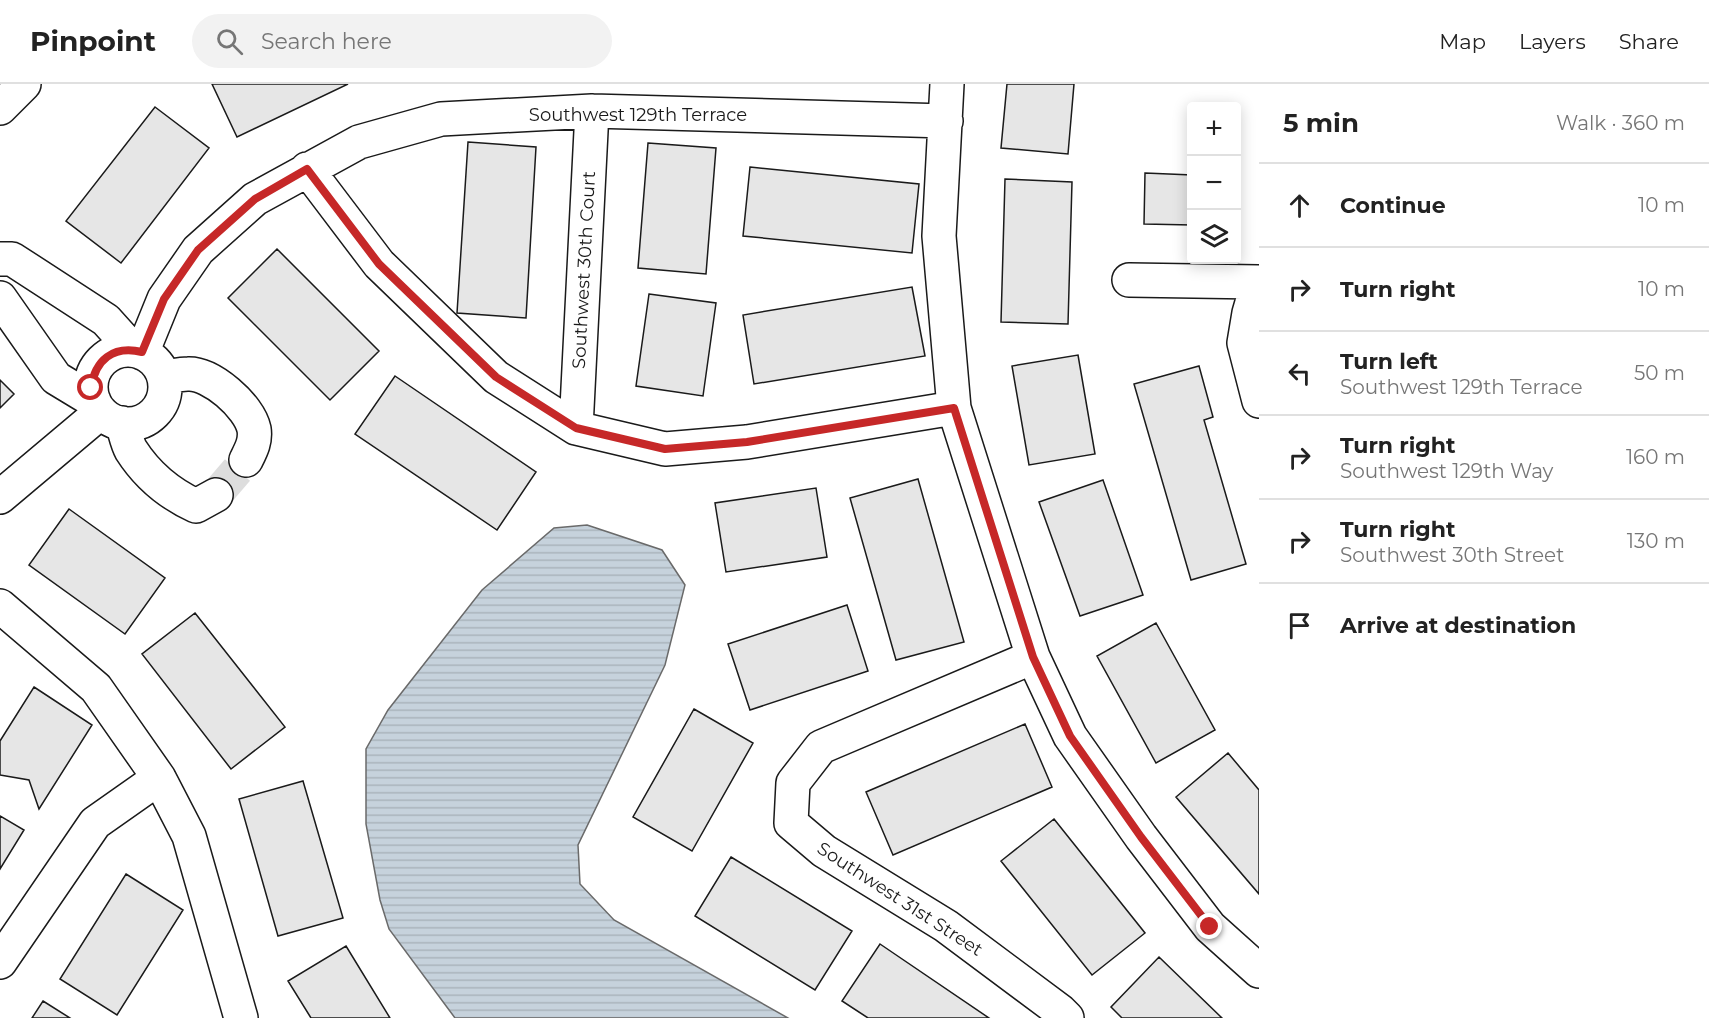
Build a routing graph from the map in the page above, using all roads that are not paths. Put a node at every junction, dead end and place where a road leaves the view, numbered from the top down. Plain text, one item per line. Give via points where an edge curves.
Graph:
1 (24, 84) edge
2 (947, 84) edge
3 (0, 108) edge
4 (592, 111) junction
5 (946, 121) junction
6 (307, 169) junction
7 (0, 260) edge
8 (1129, 280) dead end
9 (1259, 282) edge
10 (0, 298) edge
11 (138, 351) junction
12 (164, 377) junction
13 (1259, 401) edge
14 (954, 408) junction
15 (106, 412) junction
16 (576, 428) junction
17 (246, 460) tunnel mouth
18 (216, 495) tunnel mouth
19 (0, 497) edge
20 (0, 606) edge
21 (1033, 657) junction
22 (159, 778) junction
23 (0, 962) edge
24 (1259, 971) edge
25 (241, 1018) edge
26 (1067, 1018) edge

1 - 3 street
2 - 5 street
4 - 5 street, Southwest 129th Terrace
4 - 6 street, Southwest 129th Terrace via 441,119 359,142
4 - 16 street, Southwest 30th Court
5 - 14 street via 939,236
6 - 11 street, Southwest 129th Terrace via 255,199 198,250 164,299
6 - 16 street via 379,264 496,377
7 - 11 street via 12,260 106,320
8 - 9 street
9 - 13 street via 1244,343
10 - 15 street via 56,378
11 - 12 street via 159,367
11 - 15 street via 109,356 93,375 91,388
12 - 15 street via 162,402 146,420 134,423
12 - 17 street via 189,373 226,390 249,416 254,430 254,446
14 - 16 street via 747,442 665,449
14 - 21 street
15 - 18 street via 147,471 178,498 196,506
15 - 19 street
20 - 22 street via 96,688
21 - 24 street via 1070,736 1141,837 1210,927
21 - 26 street, Southwest 31st Street via 821,747 794,783 791,823 824,851 946,926
22 - 23 street via 94,823
22 - 25 street via 189,836

